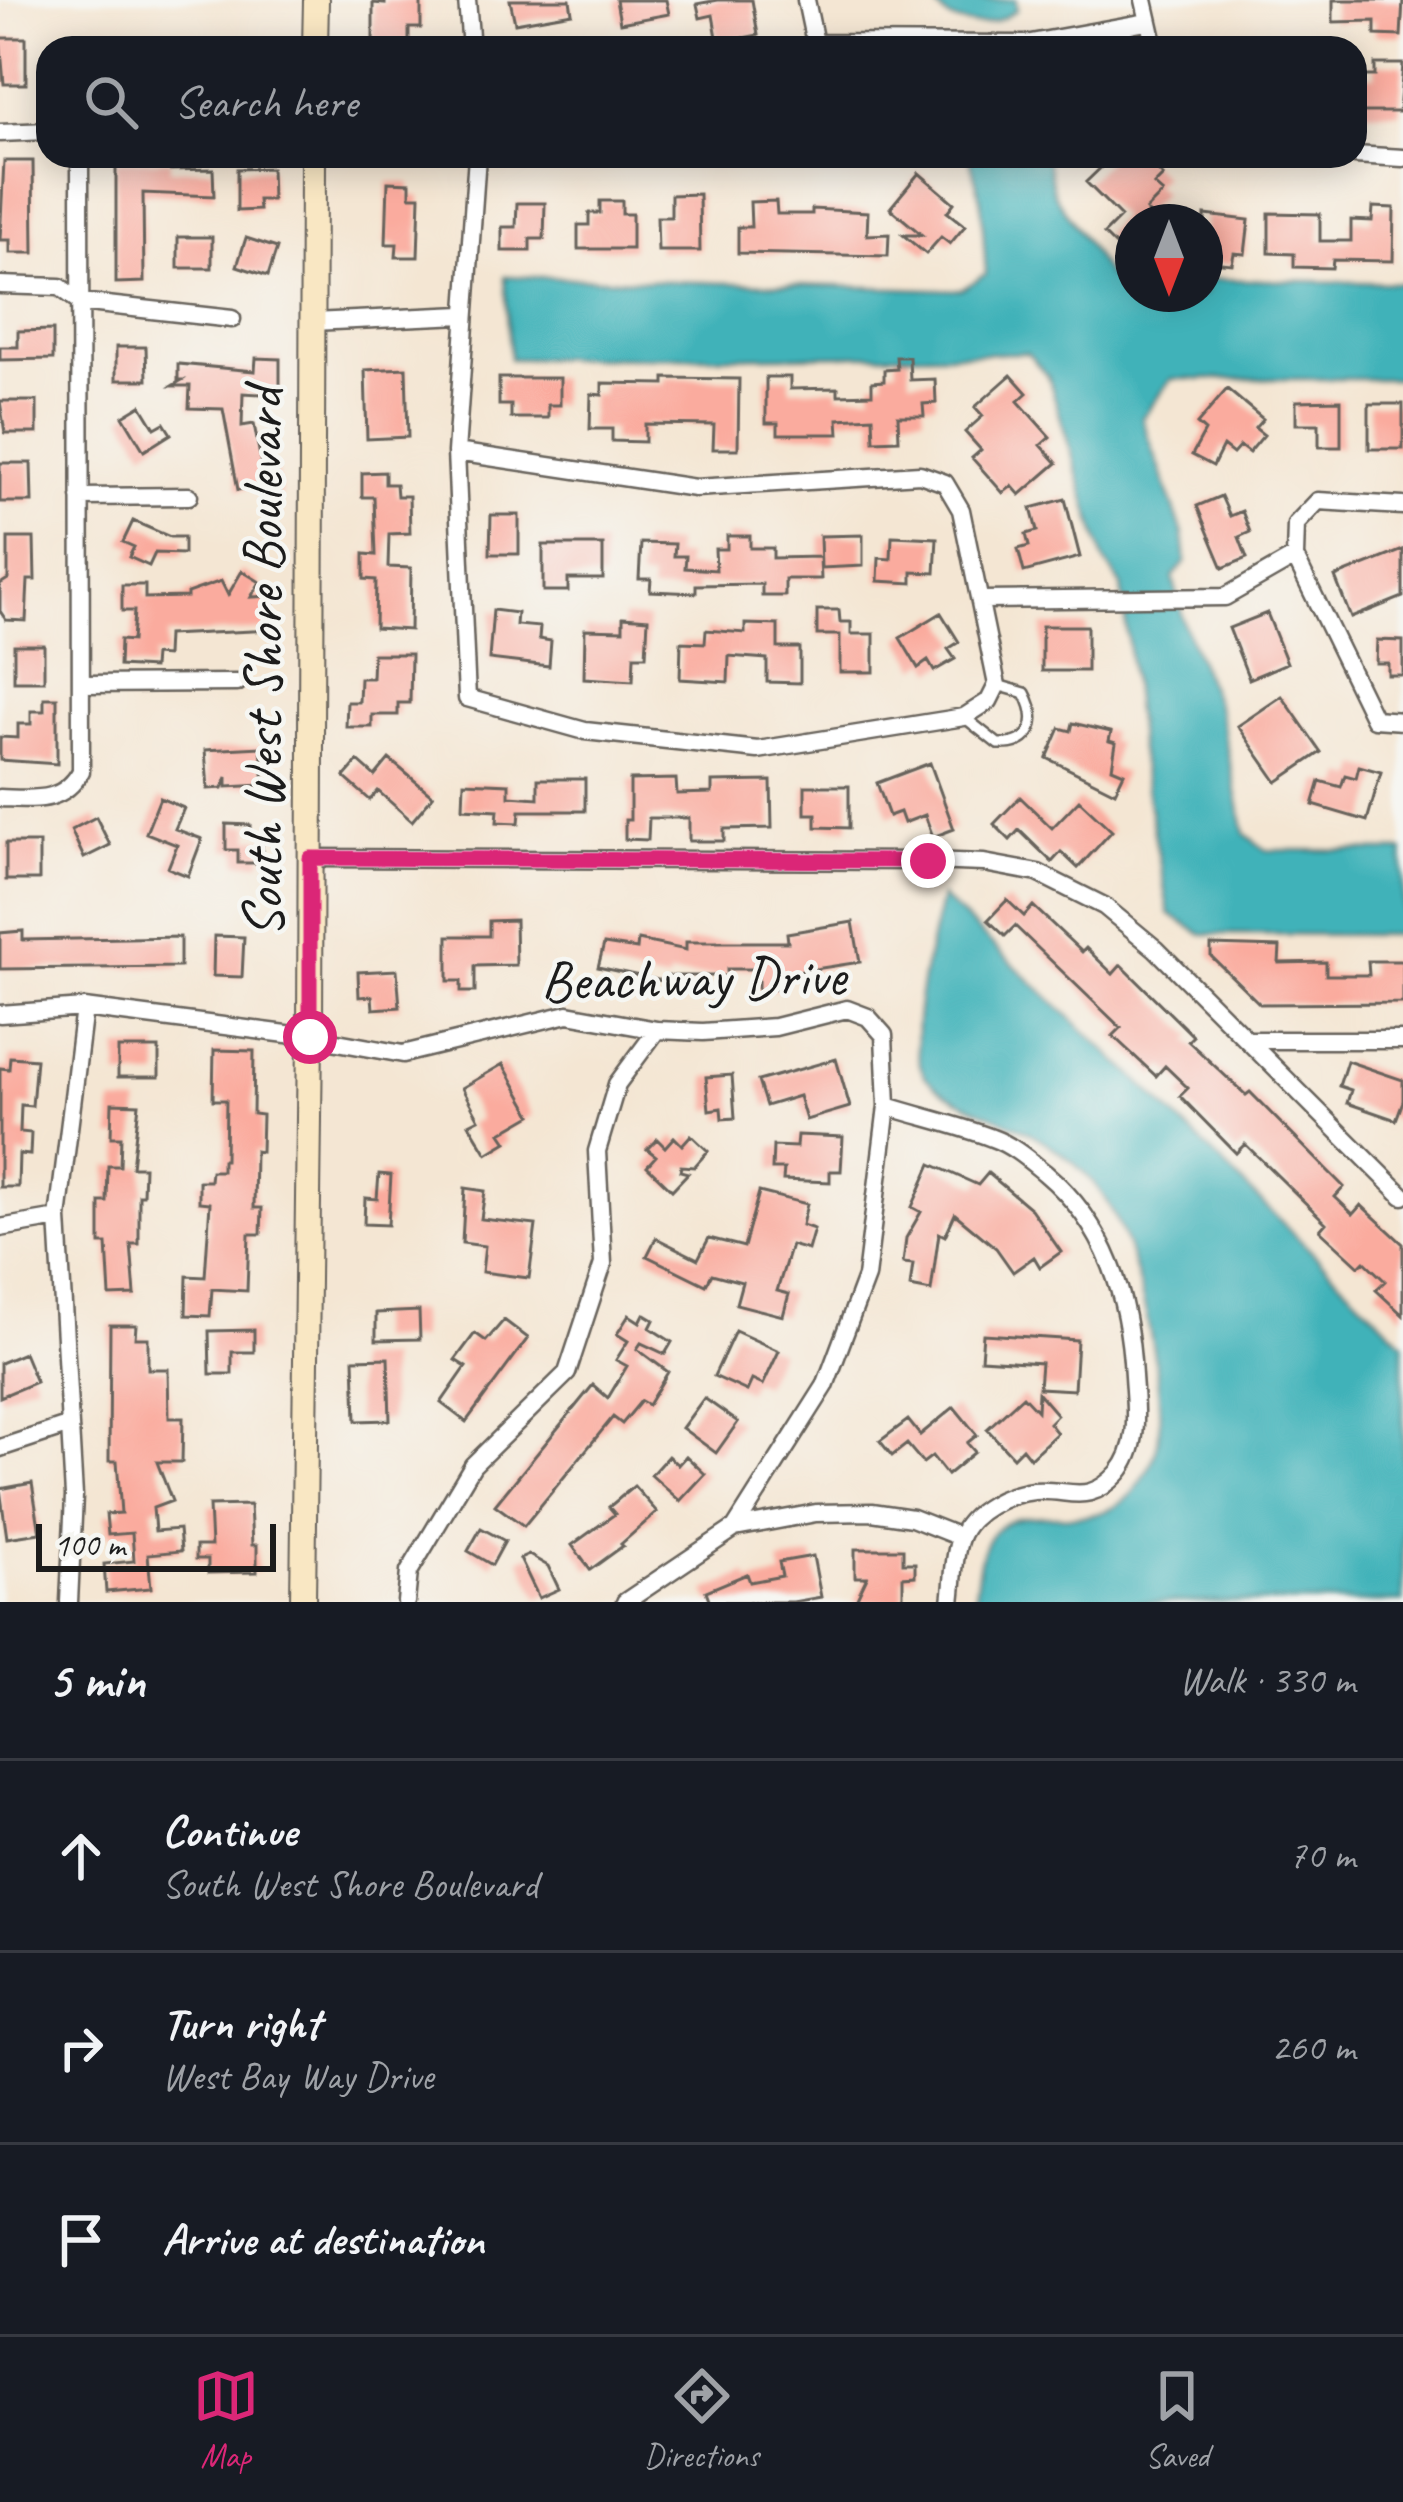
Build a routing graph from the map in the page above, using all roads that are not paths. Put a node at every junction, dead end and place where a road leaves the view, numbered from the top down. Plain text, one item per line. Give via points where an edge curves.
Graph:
1 (316, 0) edge
2 (467, 0) edge
3 (806, 0) edge
4 (1144, 0) edge
5 (1147, 22) junction
6 (314, 36) edge
7 (470, 36) edge
8 (814, 36) edge
9 (1069, 36) edge
10 (1151, 36) edge
11 (36, 132) edge
12 (0, 134) edge
13 (1367, 156) edge
14 (1403, 158) edge
15 (80, 168) edge
16 (313, 168) edge
17 (476, 168) edge
18 (0, 285) edge
19 (80, 302) junction
20 (463, 316) junction
21 (232, 319) dead end
22 (312, 322) junction
23 (456, 452) junction
24 (189, 496) dead end
25 (80, 497) junction
26 (1403, 506) edge
27 (1295, 557) junction
28 (981, 600) junction
29 (237, 683) dead end
30 (81, 684) junction
31 (997, 685) junction
32 (964, 717) junction
33 (1403, 721) edge
34 (0, 798) edge
35 (310, 858) junction
36 (84, 1008) junction
37 (0, 1014) edge
38 (657, 1030) junction
39 (310, 1037) junction
40 (1248, 1040) junction
41 (1403, 1040) edge
42 (887, 1106) junction
43 (1403, 1196) edge
44 (58, 1218) junction
45 (0, 1228) edge
46 (67, 1426) junction
47 (0, 1448) edge
48 (735, 1528) junction
49 (960, 1537) junction
50 (69, 1602) edge
51 (303, 1602) edge
52 (406, 1602) edge
53 (625, 1602) edge
54 (951, 1602) edge

1 - 6 street
2 - 7 street
3 - 8 street
4 - 5 street
5 - 9 street
5 - 10 street
11 - 12 street
13 - 14 street
15 - 19 street
16 - 22 street, South West Shore Boulevard
17 - 20 street
18 - 19 street via 60,286
19 - 21 street
19 - 25 street
20 - 22 street
20 - 23 street
22 - 35 street, South West Shore Boulevard
23 - 28 street via 695,488 920,474 945,483 961,510
23 - 32 street via 466,698 585,730 758,750
24 - 25 street
25 - 30 street
26 - 27 street via 1318,502 1296,524
27 - 28 street via 1225,597
27 - 33 street via 1374,719
28 - 31 street
29 - 30 street
30 - 34 street via 81,771 65,793
31 - 32 street
31 - 32 lane via 1025,693 1034,710 1029,735 998,745
35 - 39 street, South West Shore Boulevard
35 - 40 street via 1002,866 1104,906
36 - 37 street, Beachway Drive
36 - 39 street, Beachway Drive
36 - 44 street
38 - 39 street, Beachway Drive via 568,1014 403,1054
38 - 42 street, Beachway Drive via 775,1027 847,1009 884,1035
38 - 52 street via 617,1084 597,1151 603,1264 567,1373 473,1465 409,1572
39 - 51 street, South West Shore Boulevard
40 - 41 street
40 - 43 street
42 - 48 street via 866,1277 825,1386
42 - 49 street via 995,1138 1063,1189 1094,1226 1119,1282 1131,1343 1136,1426 1119,1472 1096,1492 1004,1498
44 - 45 street
44 - 46 street
46 - 47 street
46 - 50 street via 74,1496
48 - 49 street via 872,1512
48 - 53 street
49 - 54 street

